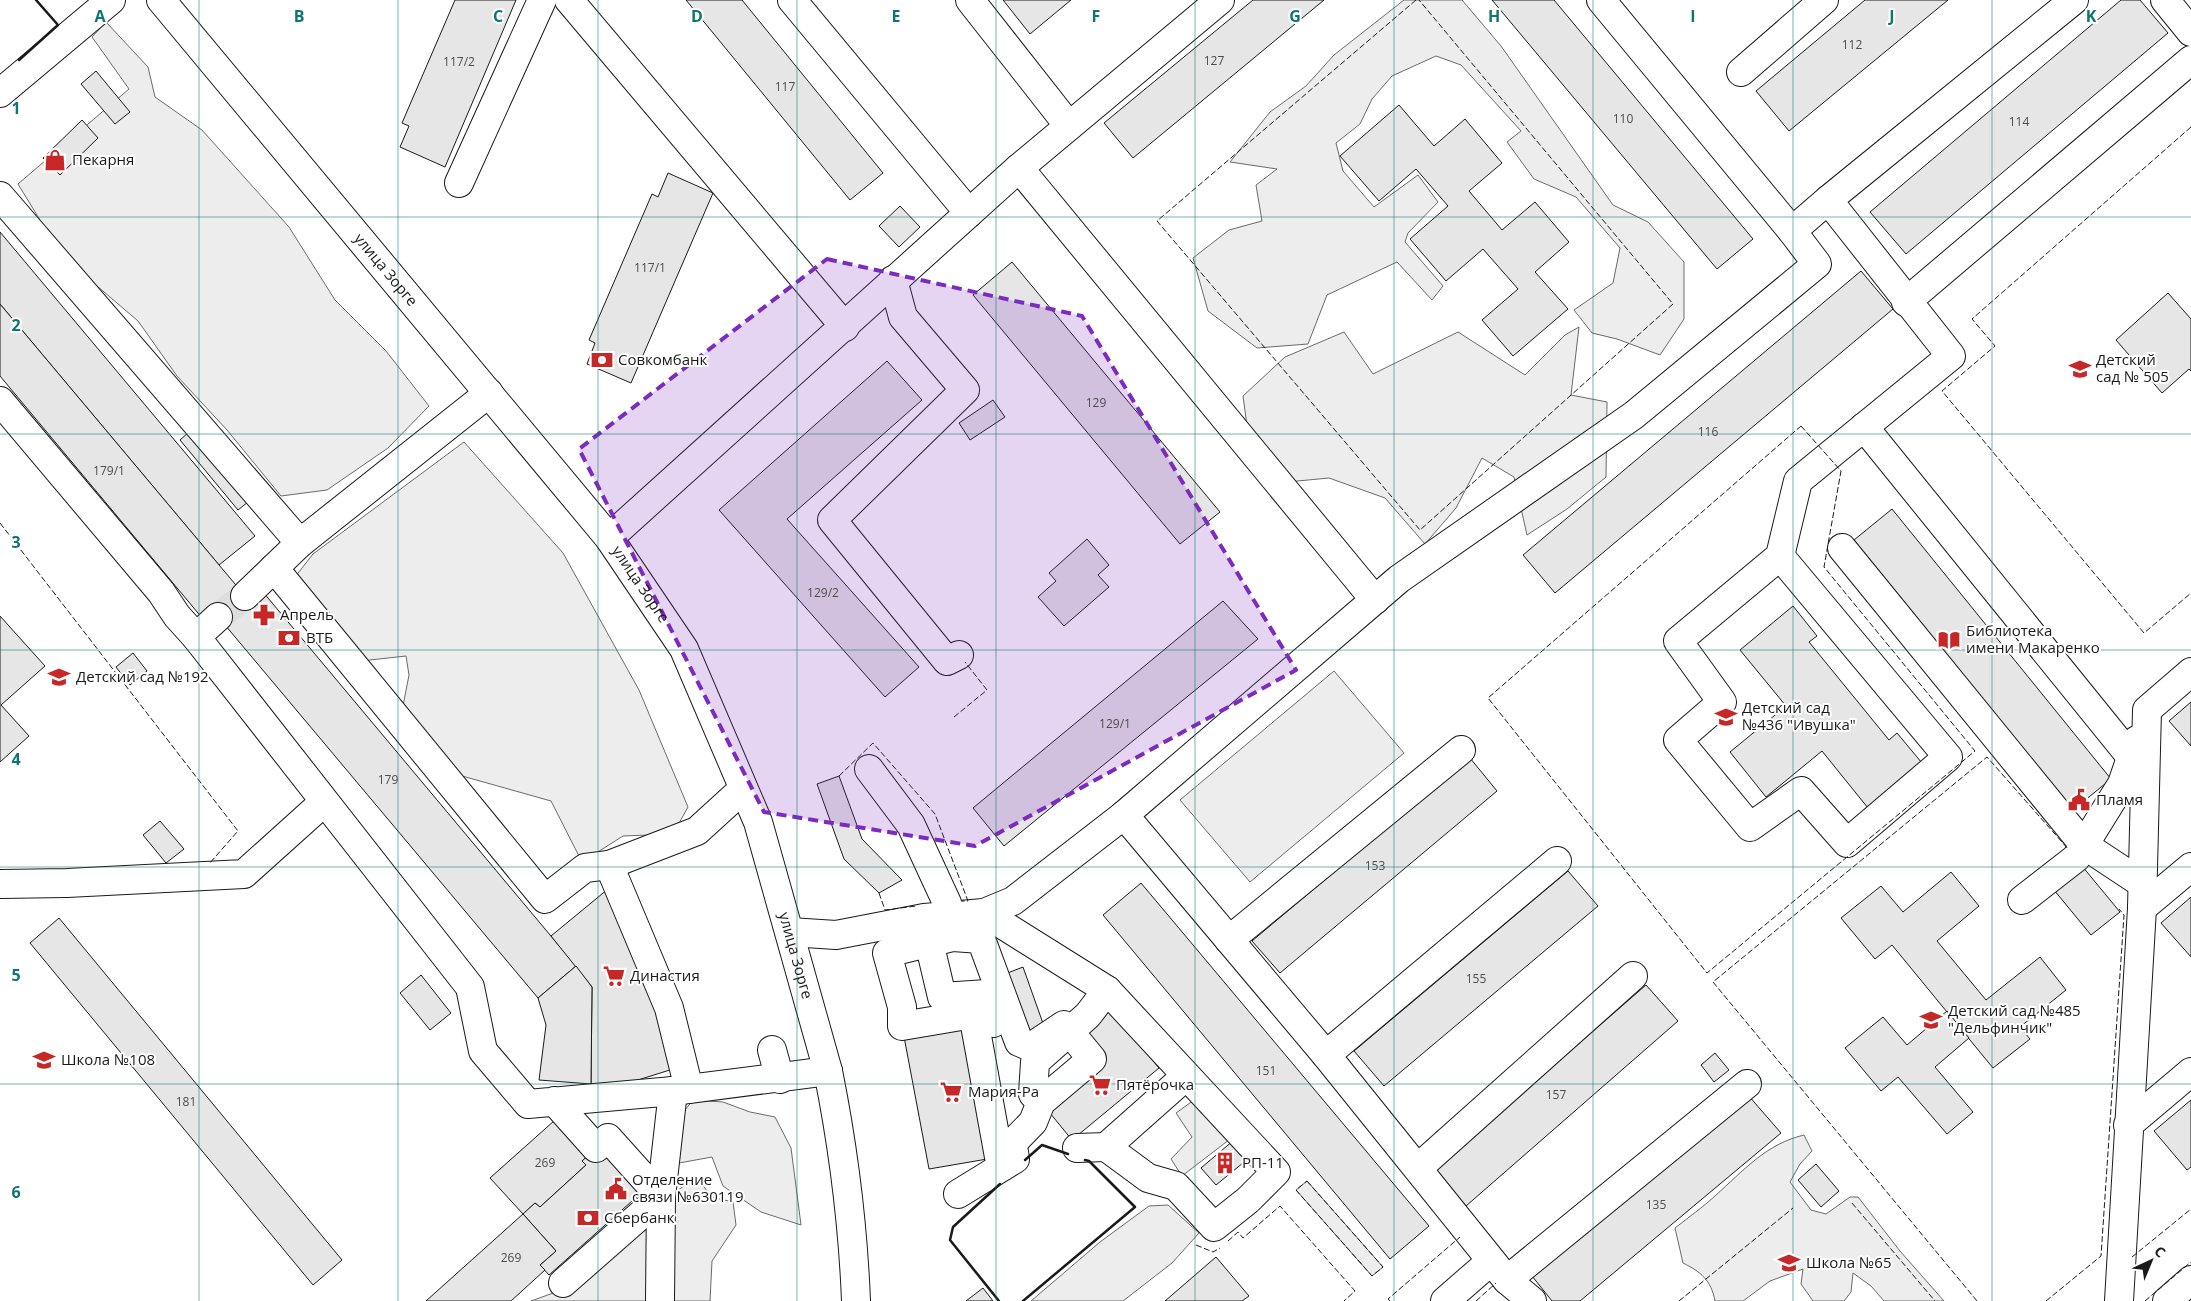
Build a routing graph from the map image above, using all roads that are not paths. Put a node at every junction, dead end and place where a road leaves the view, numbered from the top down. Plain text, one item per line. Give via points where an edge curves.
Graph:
1 (111, 0) edge
2 (160, 0) edge
3 (542, 0) edge
4 (569, 0) edge
5 (792, 0) edge
6 (970, 0) edge
7 (1220, 0) edge
8 (1601, 0) edge
9 (1824, 0) edge
10 (2074, 0) edge
11 (2165, 0) edge
12 (2191, 32) edge
13 (2191, 60) edge
14 (1741, 72) dead end
15 (0, 93) edge
16 (1069, 126) junction
17 (1019, 168) junction
18 (459, 183) dead end
19 (0, 196) edge
20 (1828, 200) junction
21 (969, 214) junction
22 (1792, 231) junction
23 (893, 280) junction
24 (1906, 302) junction
25 (845, 327) junction
26 (489, 393) junction
27 (0, 401) edge
28 (1864, 427) junction
29 (609, 538) junction
30 (300, 543) junction
31 (1842, 548) dead end
32 (1780, 556) junction
33 (274, 568) junction
34 (245, 596) tunnel mouth
35 (1375, 600) junction
36 (218, 617) tunnel mouth
37 (196, 636) junction
38 (953, 662) dead end
39 (2191, 672) edge
40 (2147, 710) junction
41 (1461, 750) dead end
42 (2131, 757) junction
43 (869, 770) dead end
44 (743, 788) junction
45 (324, 802) junction
46 (1124, 815) junction
47 (2084, 845) junction
48 (1556, 861) dead end
49 (610, 865) junction
50 (2191, 867) edge
51 (0, 884) edge
52 (2142, 896) junction
53 (2022, 900) dead end
54 (984, 913) junction
55 (934, 926) junction
56 (790, 932) junction
57 (1229, 940) junction
58 (1633, 976) dead end
59 (1107, 990) junction
60 (1069, 1031) junction
61 (772, 1050) dead end
62 (1326, 1055) junction
63 (828, 1071) junction
64 (2191, 1072) edge
65 (1186, 1076) junction
66 (780, 1079) junction
67 (1747, 1084) dead end
68 (681, 1090) junction
69 (1033, 1094) dead end
70 (554, 1101) junction
71 (2128, 1125) junction
72 (1012, 1143) junction
73 (1106, 1147) junction
74 (1077, 1148) dead end
75 (1418, 1168) junction
76 (958, 1194) dead end
77 (661, 1197) junction
78 (1499, 1271) junction
79 (2191, 1280) edge
80 (564, 1283) dead end
81 (660, 1301) edge
82 (856, 1301) edge
83 (1445, 1301) edge
84 (1532, 1301) edge
85 (2119, 1301) edge
86 (2166, 1301) edge

1 - 15 street
2 - 26 street, улица Зорге
3 - 18 street
4 - 25 street
5 - 21 street
6 - 16 street
7 - 16 street
8 - 22 street
9 - 14 street
10 - 20 street
11 - 12 street
13 - 24 street
16 - 17 street
17 - 21 street
17 - 35 street
19 - 30 street
20 - 22 street
20 - 24 street
21 - 23 street
22 - 35 street via 1817,264 1634,415 1399,579
23 - 25 street
23 - 38 street via 903,317 965,390 832,520
24 - 28 street via 1951,356
25 - 29 street
26 - 29 street, улица Зорге
26 - 30 street
27 - 37 street
28 - 32 street via 1798,481
28 - 42 street
29 - 44 street, улица Зорге via 684,649
30 - 33 street
31 - 47 street
32 - 32 street via 1948,757 1847,843 1801,791 1750,827 1678,740 1722,702 1678,641
33 - 34 street
33 - 49 street via 545,898 585,868
35 - 46 street
36 - 37 street
37 - 45 street
39 - 40 street
40 - 42 street
40 - 52 street
41 - 57 street
42 - 47 street via 2122,784
43 - 55 street via 911,824 947,903
44 - 49 street via 701,841
44 - 56 street, улица Зорге via 758,822
45 - 51 street via 244,874
45 - 70 street via 470,986 483,1051 528,1104
46 - 54 street via 1013,901
46 - 57 street
47 - 52 street
47 - 53 street via 2076,858
48 - 62 street
49 - 68 street via 669,1008
50 - 52 street
52 - 71 street
54 - 55 street
54 - 59 street
55 - 56 street via 836,935
55 - 60 street via 953,937 981,939 1020,1042 1031,1047 1064,1025
55 - 72 street via 942,997 987,994
55 - 72 street via 887,953 902,1007 902,1026 973,1014 999,1157
56 - 63 street, улица Зорге
57 - 62 street
58 - 75 street
59 - 60 street via 1088,1015
59 - 65 street
60 - 69 street via 1035,1062
60 - 72 street via 1092,1059 1041,1102 1033,1122
61 - 66 street
62 - 75 street
63 - 66 street
63 - 82 street, улица Зорге via 855,1256
64 - 71 street
65 - 73 street
65 - 73 street via 1276,1172 1248,1200 1214,1227 1176,1186 1148,1178
66 - 68 street via 736,1072
67 - 78 street
68 - 70 street
68 - 77 street
70 - 77 street via 596,1148 608,1138
71 - 85 street
72 - 76 street via 1015,1159
73 - 74 street
75 - 78 street
77 - 80 street
77 - 81 street
78 - 83 street
78 - 84 street
79 - 86 street

